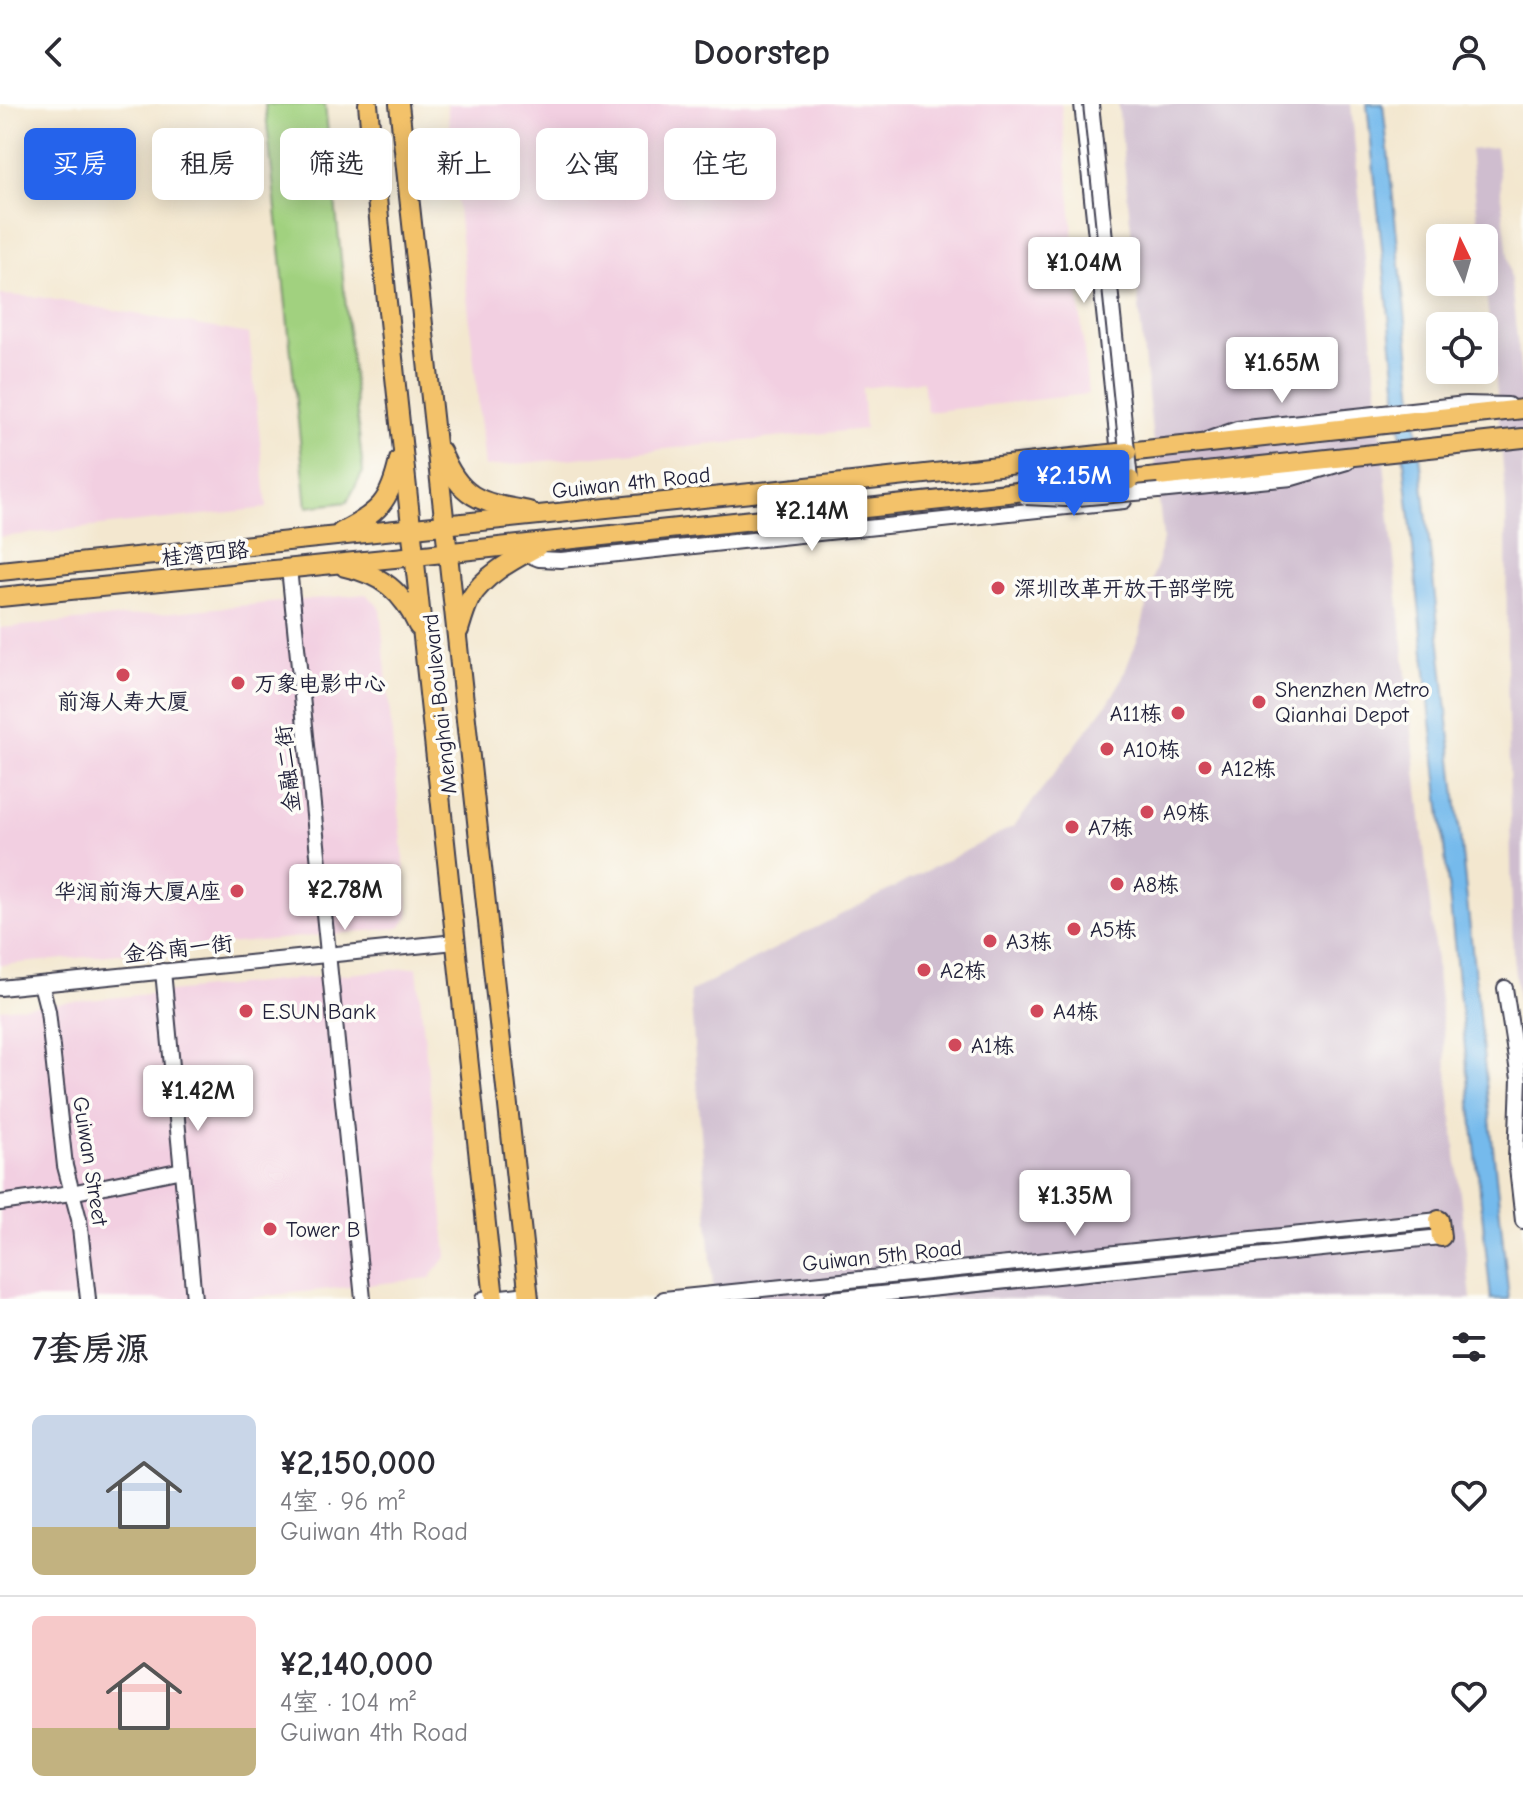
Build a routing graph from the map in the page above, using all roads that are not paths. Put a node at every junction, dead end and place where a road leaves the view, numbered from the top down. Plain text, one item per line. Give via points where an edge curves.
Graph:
1 (368, 104) edge
2 (399, 104) edge
3 (1082, 104) edge
4 (1091, 104) edge
5 (1523, 408) edge
6 (433, 430) junction
7 (1523, 438) edge
8 (403, 445) junction
9 (1127, 452) junction
10 (1131, 486) junction
11 (547, 515) junction
12 (444, 526) junction
13 (412, 530) junction
14 (328, 538) junction
15 (516, 550) junction
16 (447, 553) junction
17 (415, 556) junction
18 (330, 564) junction
19 (289, 568) junction
20 (0, 571) edge
21 (0, 597) edge
22 (456, 638) junction
23 (424, 641) junction
24 (455, 942) junction
25 (328, 955) junction
26 (163, 971) junction
27 (41, 984) junction
28 (0, 988) edge
29 (1505, 988) dead end
30 (182, 1170) junction
31 (71, 1193) junction
32 (0, 1203) edge
33 (1523, 1221) edge
34 (529, 1297) edge
35 (88, 1299) edge
36 (194, 1299) edge
37 (363, 1299) edge
38 (490, 1299) edge
39 (664, 1299) edge
40 (831, 1299) edge

1 - 8 main road, Menghai Boulevard
2 - 6 main road, Menghai Boulevard
3 - 15 street via 1124,501 561,560
4 - 9 street, bridge
5 - 9 main road, Guiwan 4th Road via 1380,419
6 - 11 main road via 447,465 468,494
6 - 12 main road, Menghai Boulevard
7 - 10 main road
8 - 13 main road, Menghai Boulevard
8 - 14 main road via 381,505 368,518
9 - 10 street, bridge
9 - 11 main road, Guiwan 4th Road, bridge
10 - 15 main road, bridge via 990,495 546,542
11 - 12 main road, Guiwan 4th Road
12 - 13 main road, Guiwan 4th Road
12 - 16 main road, Menghai Boulevard
13 - 14 main road, 桂湾四路
13 - 17 main road, Menghai Boulevard
14 - 20 main road, 桂湾四路
15 - 16 main road
15 - 22 main road via 476,590
16 - 17 main road
16 - 22 main road, Menghai Boulevard
17 - 18 main road, 桂湾四路
17 - 23 main road, Menghai Boulevard
18 - 19 main road, 桂湾四路
18 - 23 main road via 359,570 393,589
19 - 21 main road, 桂湾四路
19 - 25 street, 金融二街
22 - 34 main road, Menghai Boulevard
23 - 24 main road, Menghai Boulevard
24 - 25 street, 金谷南一街
24 - 38 main road, Menghai Boulevard
25 - 26 street, 金谷南一街
25 - 37 street, 金融二街
26 - 27 street, 金谷南一街
26 - 30 street
27 - 28 street, 金谷南一街
27 - 31 street, Guiwan Street
29 - 33 street via 1519,1079 1516,1159
30 - 31 street
30 - 36 street
31 - 32 street
31 - 35 street, Guiwan Street
34 - 38 street
39 - 40 street, Guiwan 5th Road via 1440,1228

